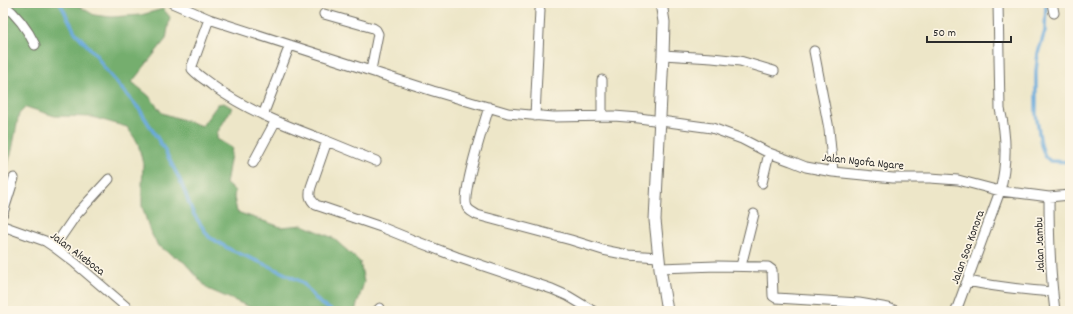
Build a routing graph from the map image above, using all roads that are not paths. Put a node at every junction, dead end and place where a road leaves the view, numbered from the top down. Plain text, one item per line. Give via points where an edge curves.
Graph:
1 (172, 3) edge
2 (661, 3) edge
3 (998, 3) edge
4 (1052, 3) edge
5 (3, 4) edge
6 (540, 10) dead end
7 (1054, 13) dead end
8 (324, 14) dead end
9 (209, 19) junction
10 (35, 44) dead end
11 (290, 45) junction
12 (814, 51) dead end
13 (663, 55) junction
14 (372, 70) junction
15 (774, 71) dead end
16 (602, 80) dead end
17 (489, 108) junction
18 (263, 115) junction
19 (535, 116) junction
20 (602, 116) junction
21 (660, 121) junction
22 (276, 122) junction
23 (327, 141) junction
24 (769, 153) junction
25 (376, 161) dead end
26 (253, 163) dead end
27 (833, 172) junction
28 (14, 178) dead end
29 (109, 179) dead end
30 (762, 182) dead end
31 (1000, 191) junction
32 (1070, 195) edge
33 (1049, 197) junction
34 (3, 213) edge
35 (754, 214) dead end
36 (3, 226) edge
37 (54, 247) junction
38 (659, 263) junction
39 (741, 266) junction
40 (968, 281) junction
41 (1053, 292) junction
42 (131, 311) edge
43 (593, 311) edge
44 (667, 311) edge
45 (896, 311) edge
46 (956, 311) edge
47 (1055, 311) edge

1 - 9 street, Jalan Ngofa Ngare
2 - 13 street via 664,22
3 - 31 street, Jalan Soa Konora via 1000,109 1006,139 1004,176
4 - 7 street
5 - 10 street via 18,18
6 - 19 street
8 - 14 street via 376,30 378,34
9 - 11 street, Jalan Ngofa Ngare
9 - 18 street via 192,69 219,90
11 - 14 street, Jalan Ngofa Ngare
11 - 18 street
12 - 27 street via 829,129
13 - 15 street via 740,62
13 - 21 street
14 - 17 street, Jalan Ngofa Ngare
16 - 20 street
17 - 19 street, Jalan Ngofa Ngare
17 - 38 street via 476,149 466,198 471,211 603,250
18 - 22 street
19 - 20 street, Jalan Ngofa Ngare
20 - 21 street, Jalan Ngofa Ngare
21 - 24 street, Jalan Ngofa Ngare via 712,128
21 - 38 street via 655,220
22 - 23 street
22 - 26 street
23 - 25 street
23 - 43 street via 311,187 310,199 316,205 381,226 457,257 552,289
24 - 27 street, Jalan Ngofa Ngare via 806,167
24 - 30 street
27 - 31 street, Jalan Ngofa Ngare via 893,178 958,180
28 - 34 street
29 - 37 street via 76,215
31 - 33 street, Jalan Ngofa Ngare
31 - 40 street, Jalan Soa Konora
32 - 33 street, Jalan Ngofa Ngare
33 - 41 street, Jalan Jambu
35 - 39 street
36 - 37 street, Jalan Akeboca via 45,241
37 - 42 street, Jalan Akeboca
38 - 39 street
38 - 44 street
39 - 45 street via 771,268 773,296 776,298 859,303
40 - 41 street via 988,286
40 - 46 street, Jalan Soa Konora
41 - 47 street, Jalan Jambu

